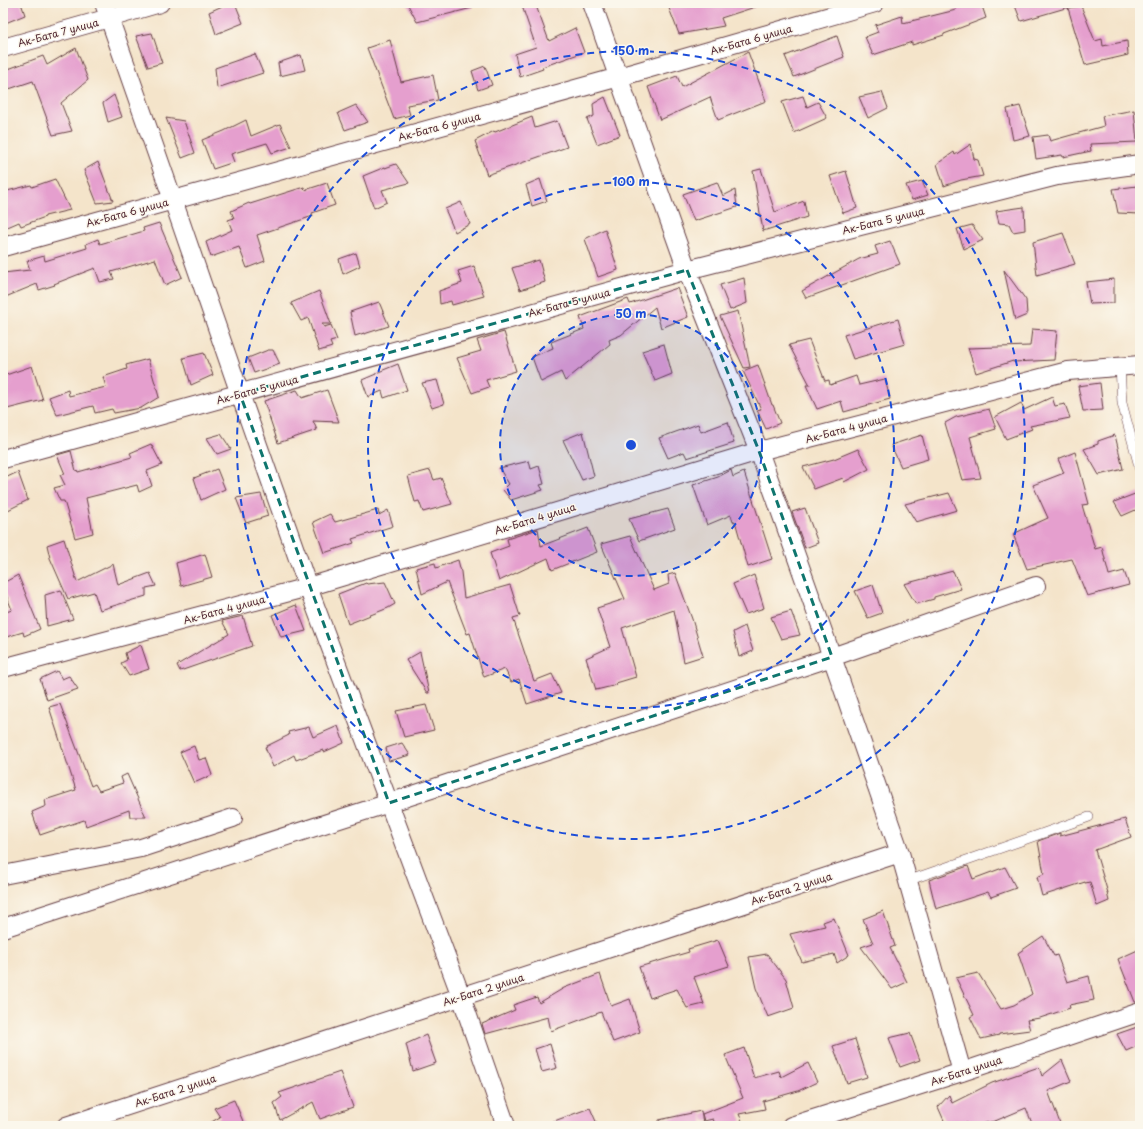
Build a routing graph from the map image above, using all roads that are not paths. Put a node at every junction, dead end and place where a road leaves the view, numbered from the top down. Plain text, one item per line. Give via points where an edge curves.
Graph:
1 (160, 3) edge
2 (592, 3) edge
3 (875, 3) edge
4 (106, 11) edge
5 (3, 48) edge
6 (619, 77) junction
7 (1140, 164) edge
8 (173, 200) junction
9 (3, 246) edge
10 (687, 270) junction
11 (1140, 365) edge
12 (1120, 366) junction
13 (240, 394) junction
14 (759, 451) junction
15 (3, 459) edge
16 (1140, 470) edge
17 (1036, 586) dead end
18 (308, 587) junction
19 (832, 657) junction
20 (3, 668) edge
21 (389, 803) junction
22 (1089, 816) dead end
23 (233, 818) dead end
24 (900, 853) junction
25 (3, 875) edge
26 (907, 881) junction
27 (3, 928) edge
28 (461, 996) junction
29 (1140, 1012) edge
30 (962, 1072) junction
31 (66, 1126) edge
32 (506, 1126) edge
33 (791, 1126) edge

1 - 4 street, Ак-Бата 7 улица
2 - 6 street
3 - 6 street, Ак-Бата 6 улица
4 - 5 street, Ак-Бата 7 улица
4 - 8 street
6 - 8 street, Ак-Бата 6 улица
6 - 10 street
7 - 10 street, Ак-Бата 5 улица via 1058,176
8 - 9 street, Ак-Бата 6 улица
8 - 13 street
10 - 13 street, Ак-Бата 5 улица
10 - 14 street
11 - 12 street, Ак-Бата 4 улица
12 - 14 street, Ак-Бата 4 улица via 1068,371
12 - 16 lane via 1122,403
13 - 15 street, Ак-Бата 5 улица
13 - 18 street
14 - 18 street, Ак-Бата 4 улица
14 - 19 street
17 - 19 street
18 - 20 street, Ак-Бата 4 улица
18 - 21 street
19 - 21 street
19 - 24 street
21 - 27 street
21 - 28 street
22 - 26 lane
23 - 25 street via 141,848
24 - 26 street
24 - 28 street, Ак-Бата 2 улица
26 - 30 street
28 - 31 street, Ак-Бата 2 улица
28 - 32 street
29 - 30 street, Ак-Бата улица
30 - 33 street, Ак-Бата улица

